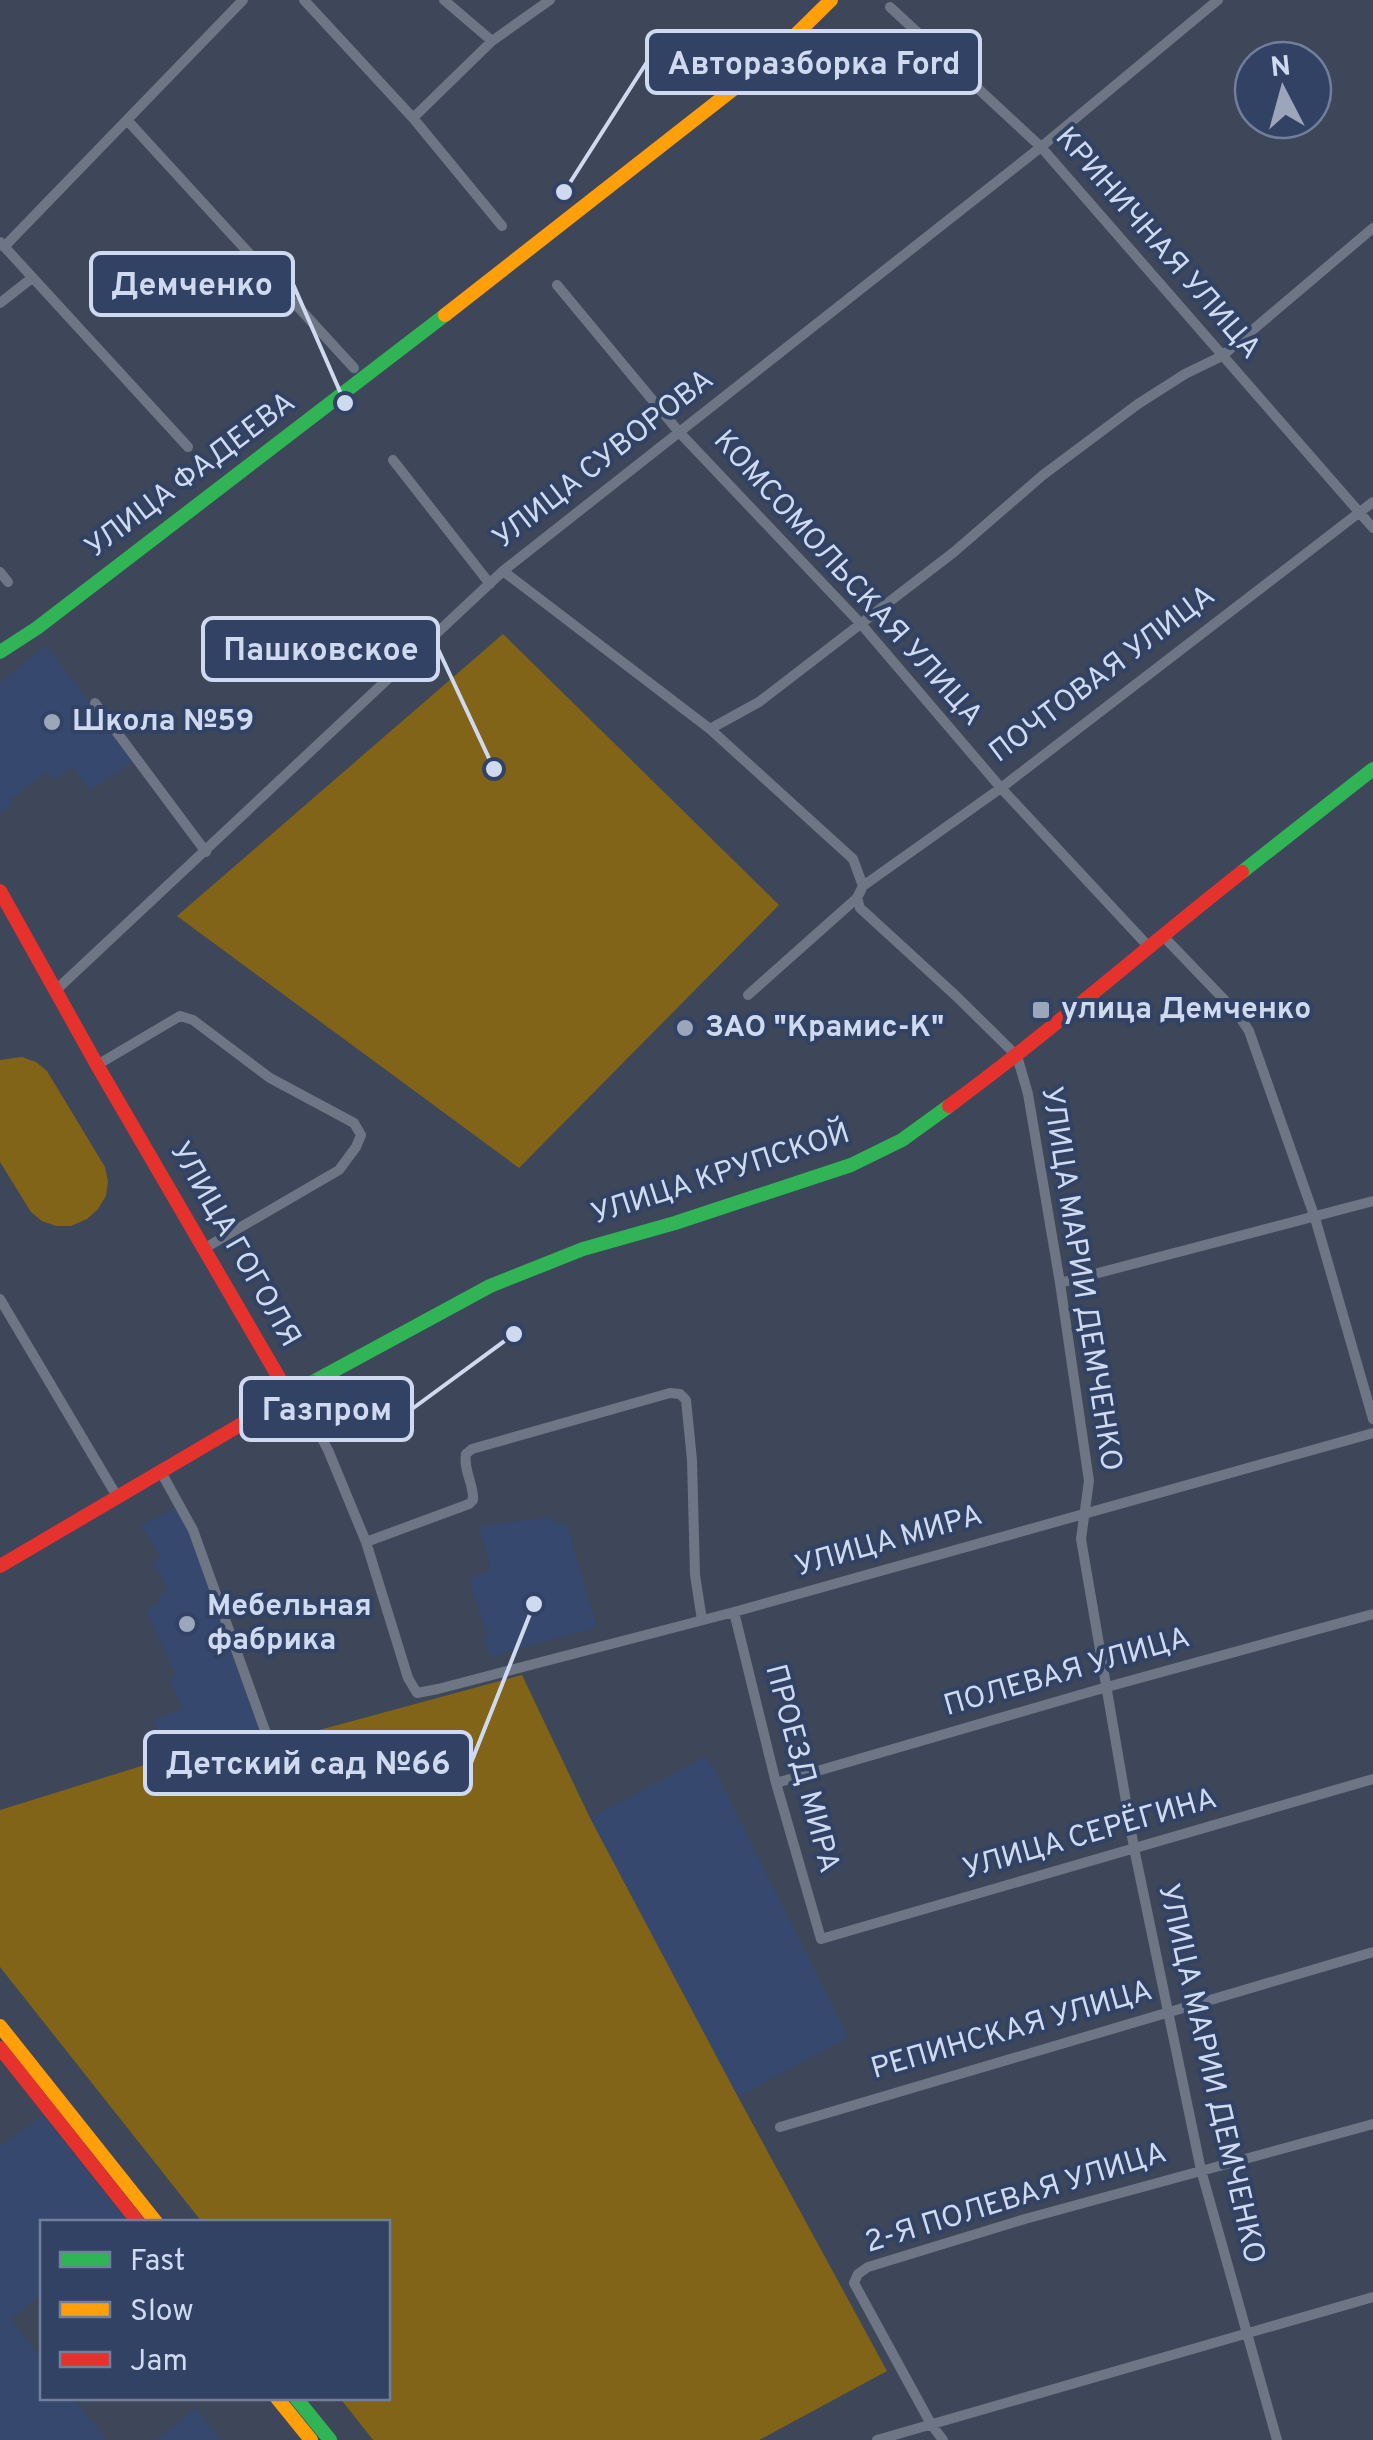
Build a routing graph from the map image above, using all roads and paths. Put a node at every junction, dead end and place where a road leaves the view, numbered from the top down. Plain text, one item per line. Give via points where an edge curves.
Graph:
1 (243, 0) edge
2 (304, 0) edge
3 (444, 0) edge
4 (550, 0) edge
5 (832, 0) edge
6 (1215, 1) edge
7 (890, 7) dead end
8 (492, 40) junction
9 (413, 118) junction
10 (127, 120) junction
11 (1040, 147) junction
12 (502, 226) dead end
13 (1373, 228) edge
14 (2, 244) edge
15 (32, 278) junction
16 (557, 285) dead end
17 (0, 303) edge
18 (1222, 356) junction
19 (354, 368) dead end
20 (680, 432) junction
21 (188, 448) dead end
22 (393, 460) dead end
23 (1373, 502) edge
24 (1359, 513) junction
25 (1373, 528) edge
26 (503, 571) junction
27 (0, 572) edge
28 (8, 582) dead end
29 (490, 584) junction
30 (861, 624) junction
31 (0, 652) edge
32 (95, 703) dead end
33 (710, 729) junction
34 (1373, 769) edge
35 (1001, 788) junction
36 (206, 852) junction
37 (863, 886) junction
38 (0, 891) edge
39 (857, 898) junction
40 (1162, 936) junction
41 (1148, 946) junction
42 (55, 991) junction
43 (748, 995) dead end
44 (1017, 1056) junction
45 (97, 1066) junction
46 (1373, 1201) edge
47 (1315, 1218) junction
48 (204, 1248) junction
49 (1060, 1282) junction
50 (0, 1300) edge
51 (289, 1396) junction
52 (1373, 1419) edge
53 (1373, 1432) edge
54 (162, 1472) junction
55 (118, 1498) junction
56 (1085, 1513) junction
57 (366, 1542) junction
58 (0, 1566) edge
59 (734, 1612) junction
60 (1373, 1614) edge
61 (702, 1620) junction
62 (1107, 1687) junction
63 (417, 1693) joint
64 (268, 1738) dead end
65 (1373, 1779) edge
66 (776, 1783) junction
67 (1134, 1848) junction
68 (820, 1939) joint
69 (1373, 1952) edge
70 (1168, 2012) junction
71 (0, 2026) edge
72 (0, 2048) edge
73 (1373, 2124) edge
74 (780, 2127) dead end
75 (1201, 2170) junction
76 (136, 2220) edge
77 (154, 2220) edge
78 (1373, 2297) edge
79 (1246, 2334) junction
80 (279, 2400) edge
81 (298, 2400) edge
82 (932, 2424) junction
83 (311, 2440) edge
84 (330, 2440) edge
85 (877, 2440) edge
86 (944, 2440) edge
87 (1277, 2440) edge

1 - 10 street
2 - 9 street
3 - 8 street
4 - 8 street
5 - 31 street, УЛИЦА ФАДЕЕВА via 768,62 543,240
6 - 11 street, УЛИЦА СУВОРОВА
7 - 11 street, КРИНИЧНАЯ УЛИЦА
8 - 9 street
9 - 12 street
10 - 14 street
10 - 19 street
11 - 18 street, КРИНИЧНАЯ УЛИЦА
11 - 20 street, УЛИЦА СУВОРОВА
13 - 18 street
14 - 15 street
15 - 17 street
15 - 21 street
16 - 20 street, КОМСОМОЛЬСКАЯ УЛИЦА
18 - 24 street, КРИНИЧНАЯ УЛИЦА
18 - 30 street via 1138,404
20 - 26 street, УЛИЦА СУВОРОВА
20 - 30 street, КОМСОМОЛЬСКАЯ УЛИЦА
22 - 29 street
23 - 24 street, ПОЧТОВАЯ УЛИЦА
24 - 25 street, КРИНИЧНАЯ УЛИЦА
24 - 35 street, ПОЧТОВАЯ УЛИЦА
26 - 29 street, УЛИЦА СУВОРОВА
26 - 33 street
27 - 28 street
29 - 36 street, УЛИЦА СУВОРОВА
30 - 33 street via 760,702
30 - 35 street, КОМСОМОЛЬСКАЯ УЛИЦА
32 - 36 street
33 - 37 street via 852,860
34 - 40 street, УЛИЦА КРУПСКОЙ
35 - 37 street, ПОЧТОВАЯ УЛИЦА
35 - 41 street, КОМСОМОЛЬСКАЯ УЛИЦА
36 - 42 street, УЛИЦА СУВОРОВА
37 - 39 street
38 - 42 street, УЛИЦА ГОГОЛЯ
39 - 43 street
39 - 44 street, УЛИЦА МАРИИ ДЕМЧЕНКО via 860,908
40 - 41 street, УЛИЦА КРУПСКОЙ
40 - 47 street via 1244,1022
41 - 44 street, УЛИЦА КРУПСКОЙ
42 - 45 street, УЛИЦА ГОГОЛЯ
44 - 49 street, УЛИЦА МАРИИ ДЕМЧЕНКО
44 - 51 street, УЛИЦА КРУПСКОЙ via 902,1140 852,1166 583,1249 490,1286
45 - 48 street, УЛИЦА ГОГОЛЯ
45 - 48 street via 180,1016 270,1078 354,1124 361,1135 339,1170
46 - 47 street
47 - 49 street
47 - 52 street
48 - 51 street, УЛИЦА ГОГОЛЯ
49 - 56 street, УЛИЦА МАРИИ ДЕМЧЕНКО via 1089,1483
50 - 55 street
51 - 54 street
51 - 57 street, УЛИЦА ГОГОЛЯ via 328,1450
53 - 56 street, УЛИЦА МИРА
54 - 55 street
54 - 64 street via 193,1530
55 - 58 street
56 - 59 street, УЛИЦА МИРА
56 - 62 street, УЛИЦА МАРИИ ДЕМЧЕНКО via 1081,1539
57 - 61 street via 469,1504 474,1494 464,1463 472,1449 680,1394 692,1460
57 - 63 street, УЛИЦА ГОГОЛЯ
59 - 61 street, УЛИЦА МИРА
59 - 66 street, ПРОЕЗД МИРА
60 - 62 street, ПОЛЕВАЯ УЛИЦА
61 - 63 street, УЛИЦА МИРА
62 - 66 street, ПОЛЕВАЯ УЛИЦА
62 - 67 street, УЛИЦА МАРИИ ДЕМЧЕНКО
65 - 67 street, УЛИЦА СЕРЁГИНА
66 - 68 street, ПРОЕЗД МИРА
67 - 68 street, УЛИЦА СЕРЁГИНА
67 - 70 street, УЛИЦА МАРИИ ДЕМЧЕНКО
69 - 70 street, РЕПИНСКАЯ УЛИЦА
70 - 74 street, РЕПИНСКАЯ УЛИЦА
70 - 75 street, УЛИЦА МАРИИ ДЕМЧЕНКО
71 - 77 street
72 - 76 street
73 - 75 street, 2-Я ПОЛЕВАЯ УЛИЦА
75 - 79 street, УЛИЦА МАРИИ ДЕМЧЕНКО
75 - 82 street, 2-Я ПОЛЕВАЯ УЛИЦА via 858,2274 854,2283
78 - 79 street
79 - 82 street
79 - 87 street, УЛИЦА МАРИИ ДЕМЧЕНКО
80 - 83 street
81 - 84 street
82 - 85 street
82 - 86 street

